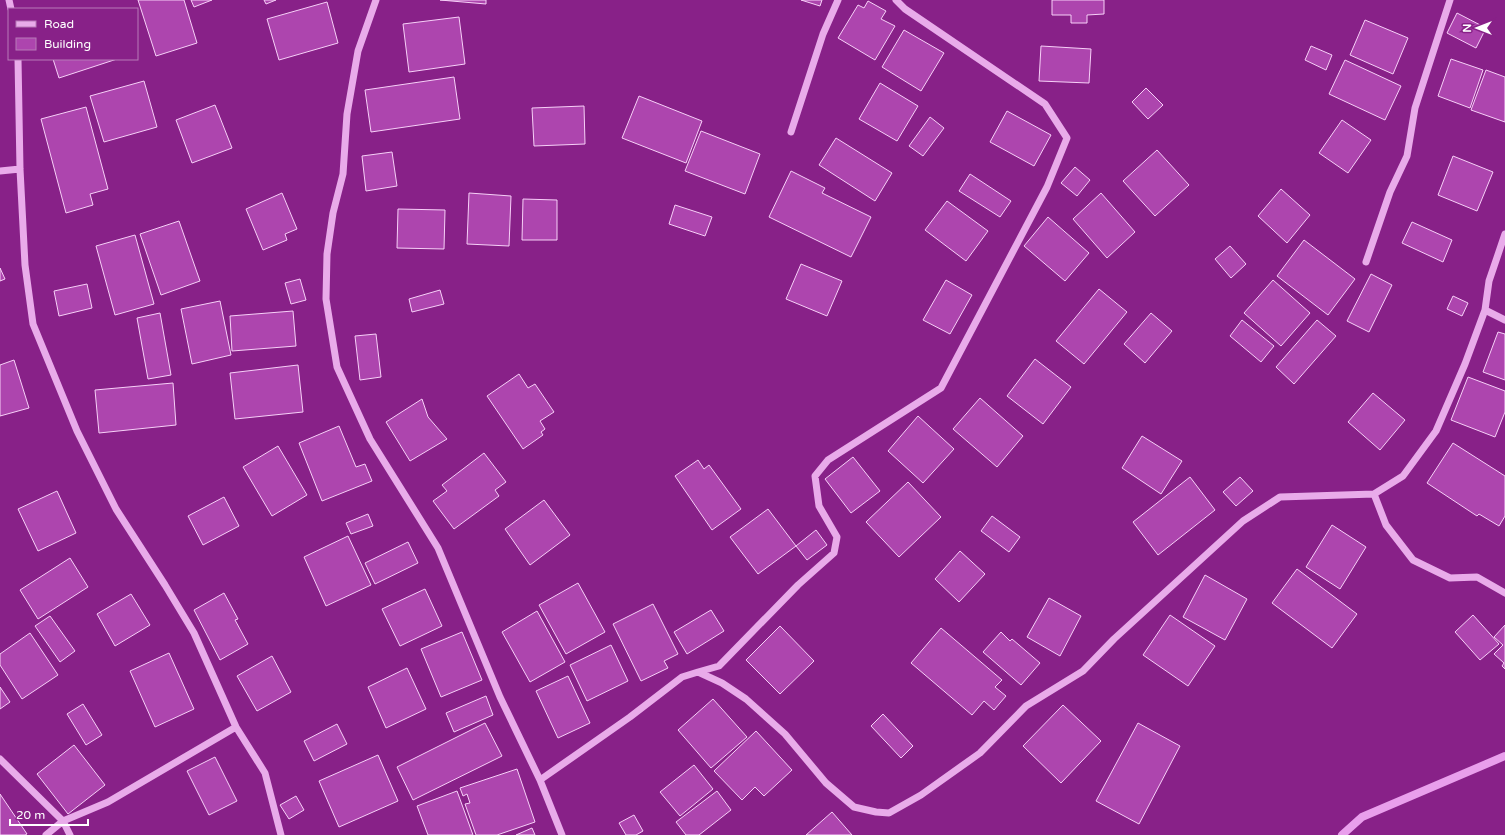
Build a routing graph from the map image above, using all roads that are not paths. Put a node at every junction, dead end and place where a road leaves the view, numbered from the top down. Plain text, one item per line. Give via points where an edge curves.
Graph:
1 (376, 0) edge
2 (838, 0) edge
3 (896, 0) edge
4 (1450, 0) edge
5 (18, 60) edge
6 (792, 132) dead end
7 (20, 169) junction
8 (0, 171) edge
9 (1505, 234) edge
10 (1366, 262) dead end
11 (1485, 310) junction
12 (1505, 320) edge
13 (1374, 494) junction
14 (1505, 593) edge
15 (698, 672) junction
16 (236, 727) junction
17 (0, 759) edge
18 (540, 780) junction
19 (63, 821) junction
20 (46, 835) edge
21 (70, 835) edge
22 (281, 835) edge
23 (562, 835) edge

1 - 18 street via 358,51 347,114 343,174 327,254 326,299 337,367 370,439 438,548 500,697
2 - 6 street via 823,34
3 - 15 street via 905,9 1045,104 1067,138 1047,187 940,388 828,460 815,476 819,506 837,537 834,553 798,585 719,666
4 - 10 street via 1415,108 1408,156 1390,192
5 - 7 street
7 - 8 street
7 - 16 street via 25,265 33,324 77,431 116,508 194,633
9 - 11 street via 1489,281
11 - 12 street
11 - 13 street via 1436,431 1403,476
13 - 14 street via 1386,525 1413,560 1450,578 1477,577
13 - 15 street via 1280,496 1242,521 1114,639 1083,671 1026,706 980,753 921,795 889,813 854,807 826,783 785,734 746,698
15 - 18 street via 682,677
16 - 19 street via 108,802
16 - 22 street via 265,773
17 - 19 street
18 - 23 street
19 - 20 street
19 - 21 street

